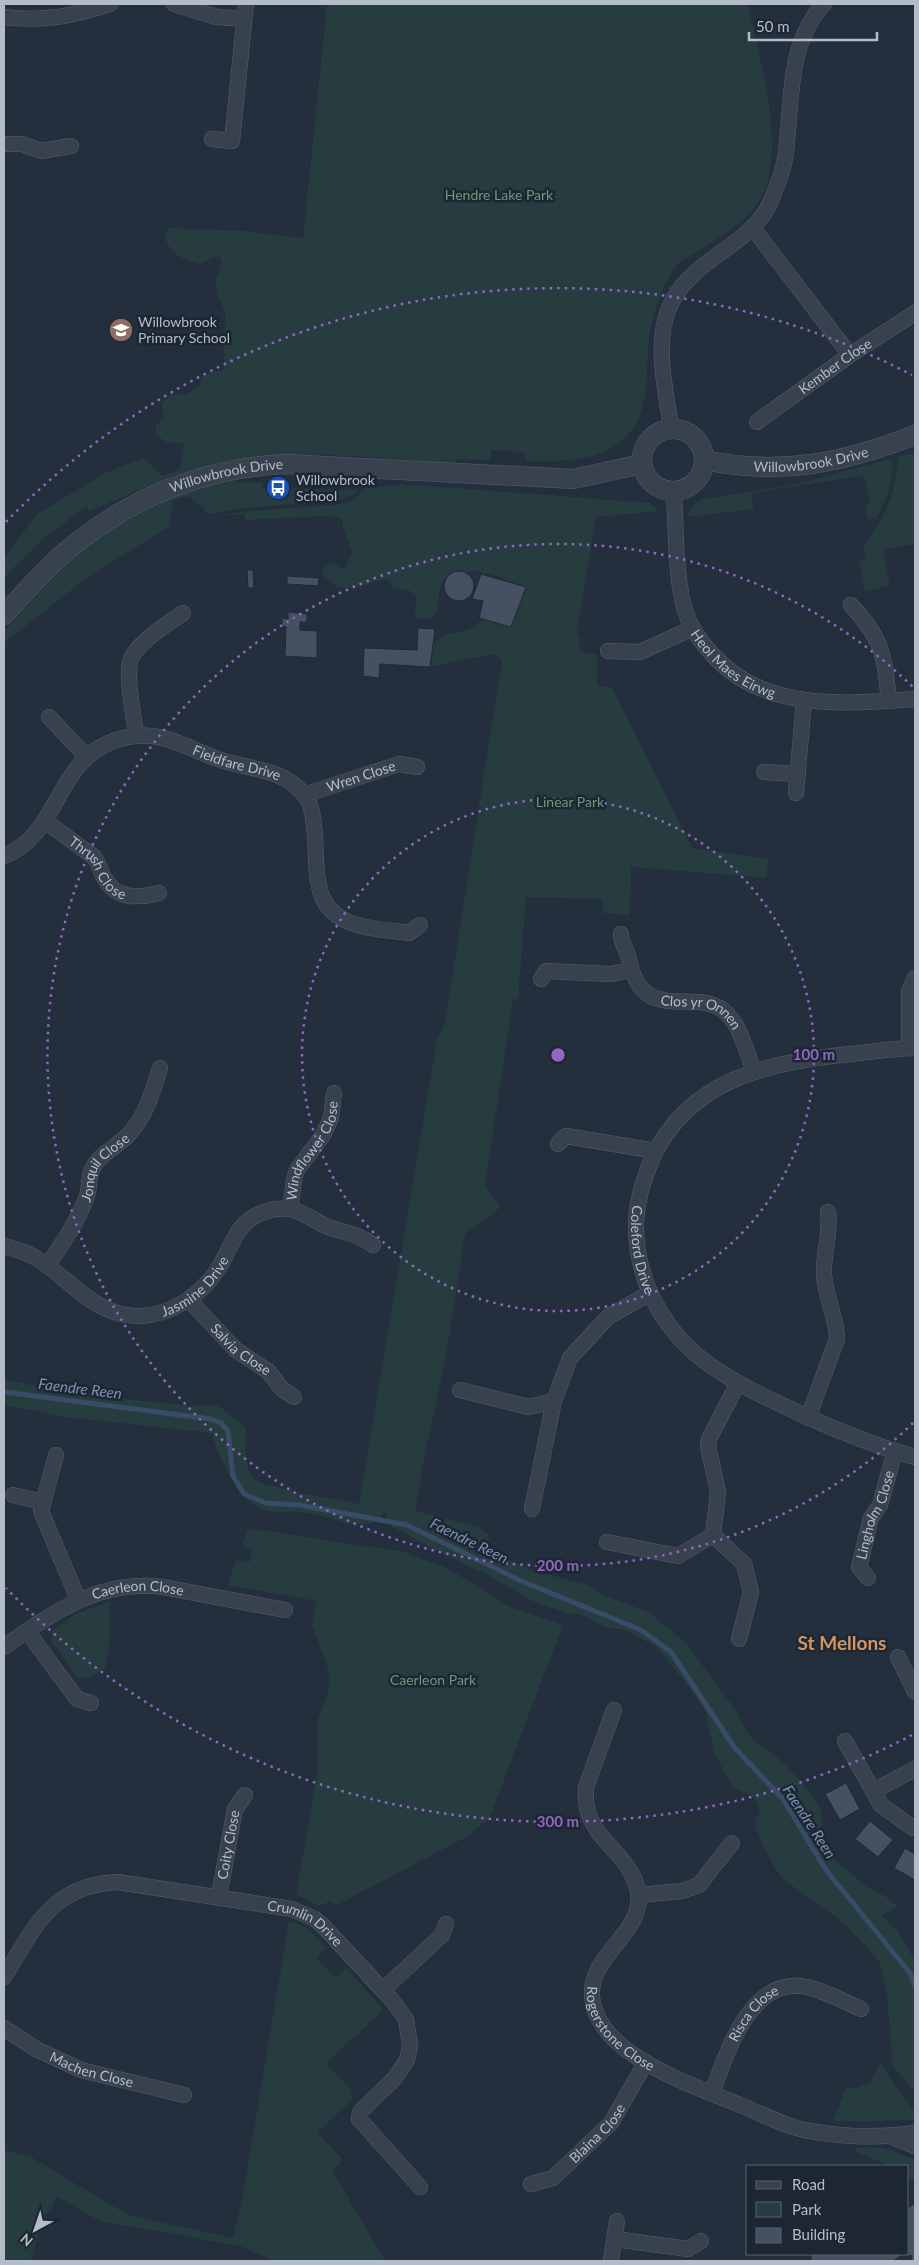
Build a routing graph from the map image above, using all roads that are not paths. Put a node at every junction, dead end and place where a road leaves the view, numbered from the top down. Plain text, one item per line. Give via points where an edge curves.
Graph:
1 (110, 4) edge
2 (174, 4) edge
3 (824, 4) edge
4 (245, 11) edge
5 (4, 17) edge
6 (212, 139) dead end
7 (4, 144) edge
8 (71, 146) dead end
9 (752, 227) junction
10 (915, 313) edge
11 (850, 355) junction
12 (756, 422) dead end
13 (671, 428) junction
14 (915, 435) edge
15 (704, 460) junction
16 (642, 464) junction
17 (674, 491) junction
18 (851, 605) dead end
19 (183, 613) dead end
20 (4, 614) edge
21 (693, 628) junction
22 (608, 651) dead end
23 (915, 699) edge
24 (804, 700) junction
25 (889, 701) junction
26 (49, 717) dead end
27 (136, 735) junction
28 (87, 757) junction
29 (417, 767) dead end
30 (764, 772) dead end
31 (798, 774) junction
32 (796, 793) dead end
33 (304, 795) junction
34 (45, 820) junction
35 (4, 856) edge
36 (159, 893) dead end
37 (420, 925) dead end
38 (621, 934) dead end
39 (630, 970) junction
40 (915, 978) edge
41 (541, 979) dead end
42 (912, 1048) edge
43 (160, 1068) dead end
44 (754, 1071) junction
45 (334, 1093) dead end
46 (558, 1144) dead end
47 (656, 1151) junction
48 (290, 1209) junction
49 (828, 1212) dead end
50 (373, 1245) dead end
51 (4, 1246) edge
52 (48, 1266) junction
53 (650, 1293) junction
54 (189, 1300) junction
55 (738, 1383) junction
56 (460, 1390) dead end
57 (294, 1397) dead end
58 (554, 1401) junction
59 (808, 1418) junction
60 (895, 1451) junction
61 (56, 1455) dead end
62 (915, 1457) edge
63 (13, 1495) dead end
64 (42, 1502) junction
65 (532, 1509) dead end
66 (713, 1535) junction
67 (607, 1542) dead end
68 (868, 1578) dead end
69 (78, 1599) junction
70 (285, 1610) dead end
71 (27, 1631) junction
72 (739, 1640) dead end
73 (4, 1647) edge
74 (898, 1657) dead end
75 (915, 1692) edge
76 (91, 1703) dead end
77 (614, 1710) dead end
78 (845, 1741) dead end
79 (915, 1769) edge
80 (873, 1791) junction
81 (245, 1795) dead end
82 (913, 1828) dead end
83 (732, 1843) dead end
84 (638, 1895) junction
85 (219, 1896) junction
86 (446, 1924) dead end
87 (4, 1977) edge
88 (383, 1990) junction
89 (861, 2009) dead end
90 (4, 2028) edge
91 (646, 2062) junction
92 (712, 2093) junction
93 (184, 2095) dead end
94 (915, 2133) edge
95 (892, 2136) junction
96 (915, 2146) edge
97 (532, 2184) dead end
98 (420, 2186) dead end
99 (617, 2221) dead end
100 (615, 2239) junction
101 (701, 2241) dead end
102 (611, 2261) edge

1 - 5 street via 74,16 52,19
2 - 4 street via 217,17
3 - 9 street via 807,32 792,72 786,153 779,181 769,206
4 - 6 street via 232,141
7 - 8 street via 22,144 41,151
9 - 11 street
9 - 13 street via 678,289 668,309 661,362
10 - 11 street, Kember Close
11 - 12 street, Kember Close
13 - 15 street via 691,434 703,450
13 - 16 street via 652,436 645,444
14 - 15 street, Willowbrook Drive via 870,450 790,468 736,467
15 - 17 street via 698,478 683,489
16 - 17 street via 649,481
16 - 20 street, Willowbrook Drive via 573,479 286,464 212,474 144,499 104,522 62,555
17 - 21 street, Heol Maes Eirwg via 682,596 686,616
18 - 25 street via 868,624 882,648
19 - 27 street via 140,646 130,662
21 - 22 street via 640,652
21 - 24 street, Heol Maes Eirwg via 713,656 736,677 767,692
23 - 25 street, Heol Maes Eirwg
24 - 25 street, Heol Maes Eirwg
24 - 31 street
26 - 28 street
27 - 28 street, Fieldfare Drive via 106,744
27 - 33 street, Fieldfare Drive via 169,739 223,761 264,769 282,776
28 - 34 street, Fieldfare Drive via 64,784
29 - 33 street, Wren Close via 399,764
30 - 31 street
31 - 32 street
33 - 37 street, Fieldfare Drive via 313,819 319,887 328,908 354,925 409,933
34 - 35 street, Fieldfare Drive via 28,843
34 - 36 street, Thrush Close via 94,858 104,878 120,893 138,898
38 - 39 street, Clos yr Onnen
39 - 41 street via 611,974 546,971
39 - 44 street, Clos yr Onnen via 644,990 654,997 667,1002 712,1004 722,1010 736,1025
40 - 42 street via 909,991
42 - 44 street, Coleford Drive via 802,1059
43 - 52 street, Jonquil Close via 137,1125 92,1170 84,1204
44 - 47 street, Coleford Drive via 698,1100
45 - 48 street, Windflower Close via 331,1118 323,1135 297,1170
46 - 47 street via 566,1136
47 - 53 street, Coleford Drive via 646,1174 637,1212 637,1248
48 - 50 street, Jasmine Drive via 334,1230 359,1235
48 - 54 street, Jasmine Drive via 269,1210 245,1221 216,1271
49 - 59 street via 830,1226 823,1273 837,1340
51 - 52 street, Jasmine Drive via 25,1252
52 - 54 street, Jasmine Drive via 86,1298 118,1314 156,1314
53 - 55 street, Coleford Drive via 683,1342
53 - 58 street via 608,1317 570,1358
54 - 57 street, Salvia Close via 236,1350 268,1370 282,1389
55 - 59 street, Coleford Drive
55 - 66 street via 709,1438 718,1492
56 - 58 street via 529,1407
58 - 65 street
59 - 60 street, Coleford Drive via 856,1439
60 - 62 street, Coleford Drive
60 - 68 street, Lingholm Close via 880,1505 870,1518 859,1567
61 - 64 street
63 - 64 street
64 - 69 street via 44,1521
66 - 67 street via 678,1556
66 - 72 street via 744,1564 751,1592
69 - 70 street, Caerleon Close via 114,1589 147,1585
69 - 71 street, Caerleon Close
71 - 73 street, Caerleon Close
71 - 76 street via 77,1699
74 - 75 street
77 - 84 street, Rogerstone Close via 584,1800 592,1824 631,1872
78 - 80 street
79 - 80 street
80 - 82 street via 881,1805
81 - 85 street, Coity Close via 235,1809
83 - 84 street via 699,1885 682,1891
84 - 91 street, Rogerstone Close via 633,1920 601,1965 592,1993 598,2020 626,2048
85 - 87 street, Crumlin Drive via 118,1882 89,1885 61,1899 48,1910
85 - 88 street, Crumlin Drive via 292,1908 315,1919
86 - 88 street via 442,1935
88 - 98 street, Crumlin Drive via 406,2019 410,2046 401,2071 360,2112 360,2119
89 - 92 street, Risca Close via 806,1987 789,1987 776,1992 762,2000 739,2027
90 - 93 street, Machen Close via 43,2053 81,2070
91 - 92 street, Rogerstone Close via 673,2078
91 - 97 street, Blaina Close via 611,2123 553,2178
92 - 95 street, Rogerstone Close via 796,2128 832,2134
94 - 95 street, Rogerstone Close
95 - 96 street, Rogerstone Close
99 - 100 street
100 - 101 street via 688,2248
100 - 102 street

